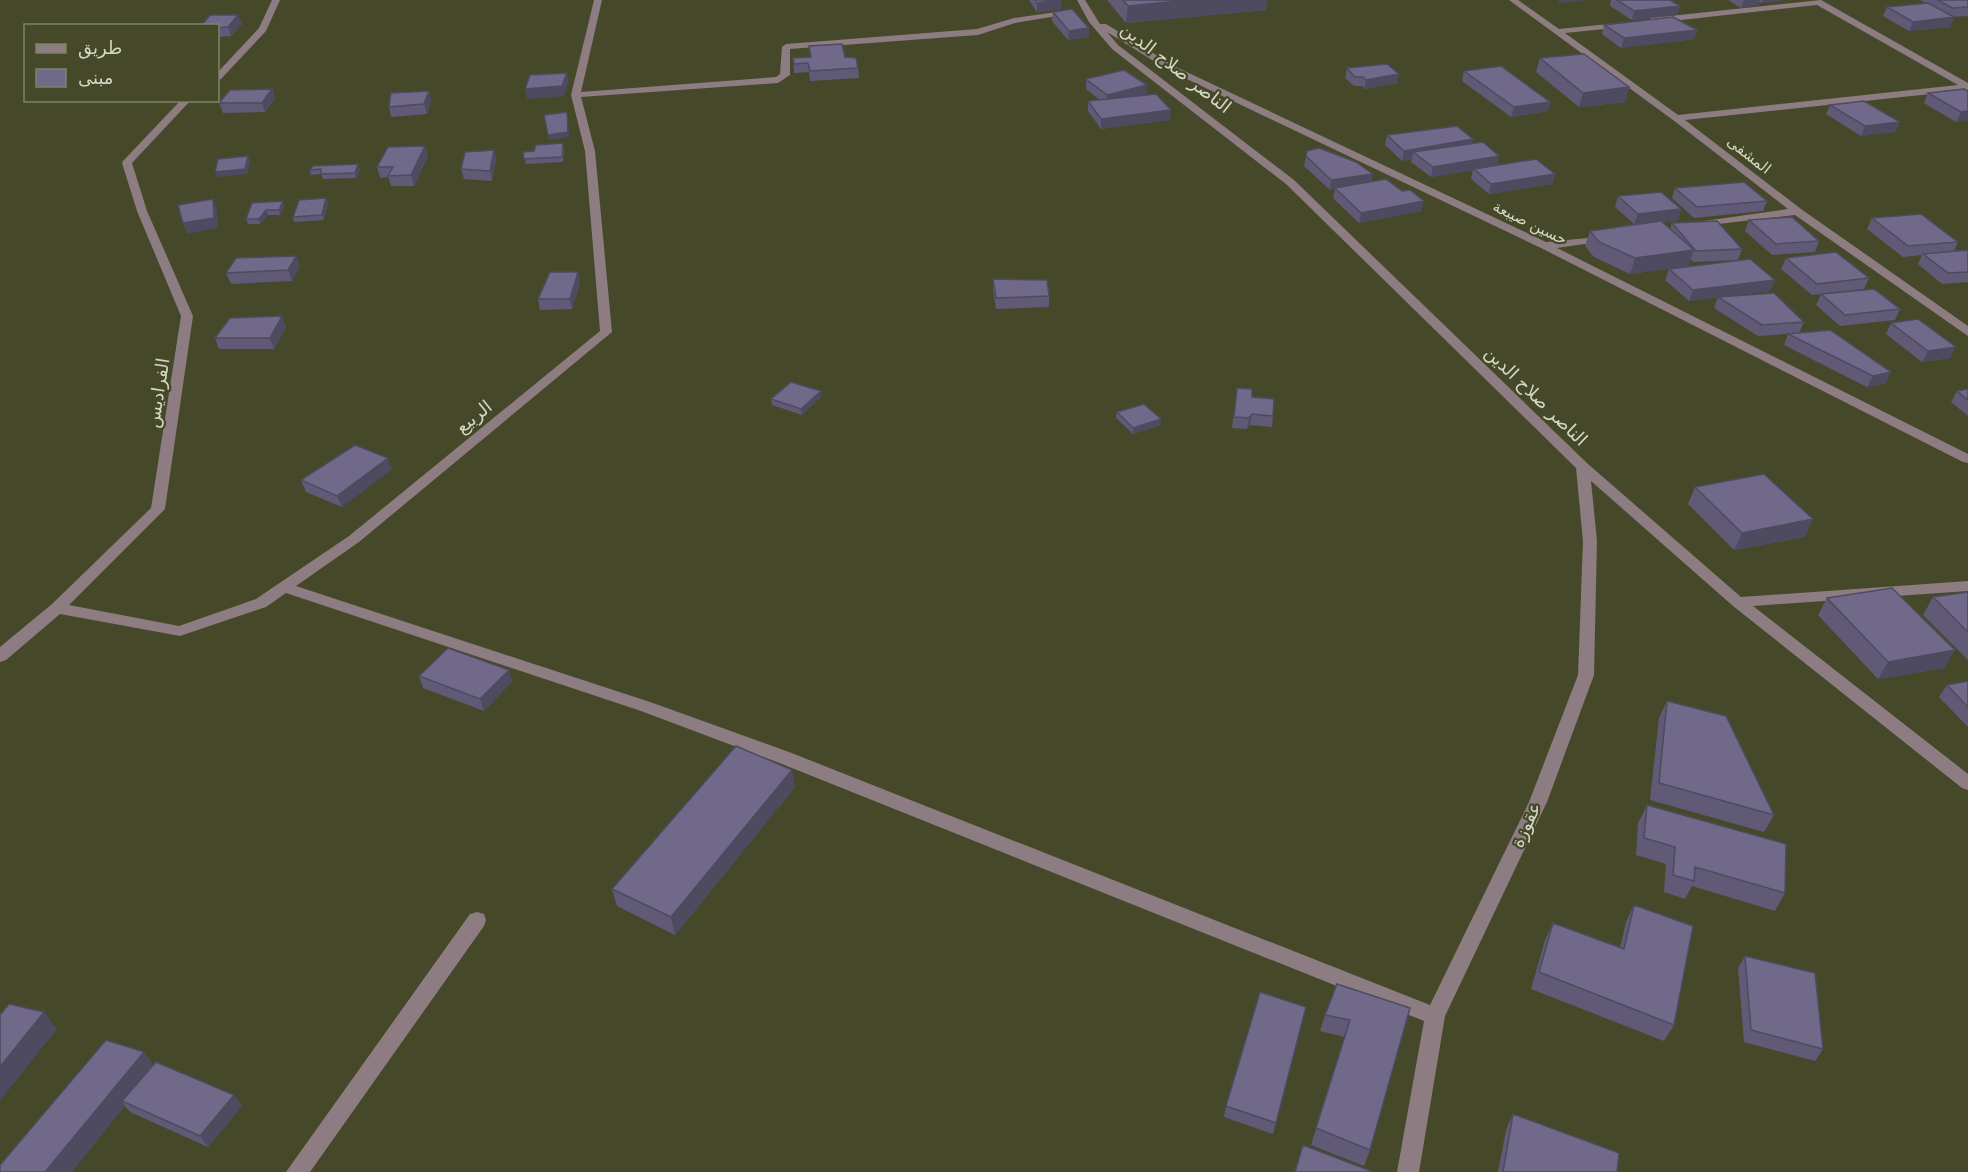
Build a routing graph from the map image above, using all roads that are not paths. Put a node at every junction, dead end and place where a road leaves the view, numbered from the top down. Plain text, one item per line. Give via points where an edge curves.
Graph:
1 (276, 0) edge
2 (598, 0) edge
3 (1513, 0) edge
4 (1817, 1) edge
5 (1087, 10) edge
6 (1647, 21) edge
7 (1635, 23) edge
8 (1555, 32) junction
9 (219, 76) edge
10 (1968, 87) edge
11 (576, 95) junction
12 (185, 102) edge
13 (1677, 118) junction
14 (1797, 211) junction
15 (1683, 227) edge
16 (1614, 237) edge
17 (1545, 246) junction
18 (1968, 332) edge
19 (1968, 459) edge
20 (1583, 466) junction
21 (284, 586) junction
22 (1968, 586) edge
23 (1738, 602) junction
24 (57, 608) junction
25 (0, 656) edge
26 (1968, 783) edge
27 (477, 920) dead end
28 (1435, 1016) junction
29 (297, 1172) edge
30 (1408, 1172) edge

1 - 9 street via 263,29
2 - 11 street, الربيع
3 - 8 street, المشفى
4 - 6 street
4 - 10 street
5 - 11 street via 1014,21 978,32 786,47 785,75 778,80
5 - 17 street, حسين صيبعة via 1171,68
5 - 20 street, الناصر صلاح الدين via 1115,47 1290,182
7 - 8 street
8 - 13 street, المشفى
10 - 13 street
11 - 21 street, الربيع via 590,151 606,332 354,539
12 - 24 street, الفراديس via 128,163 142,211 187,316 158,509
13 - 14 street, المشفى
14 - 15 street
14 - 18 street, المشفى
16 - 17 street
17 - 19 street, حسين صيبعة
20 - 23 street, الناصر صلاح الدين
20 - 28 street, عقوزة via 1590,541 1586,675 1538,802
21 - 24 street, الربيع via 261,603 180,631
21 - 28 street via 647,706
22 - 23 street
23 - 26 street, الناصر صلاح الدين
24 - 25 street, الفراديس
27 - 29 street
28 - 30 street, عقوزة

